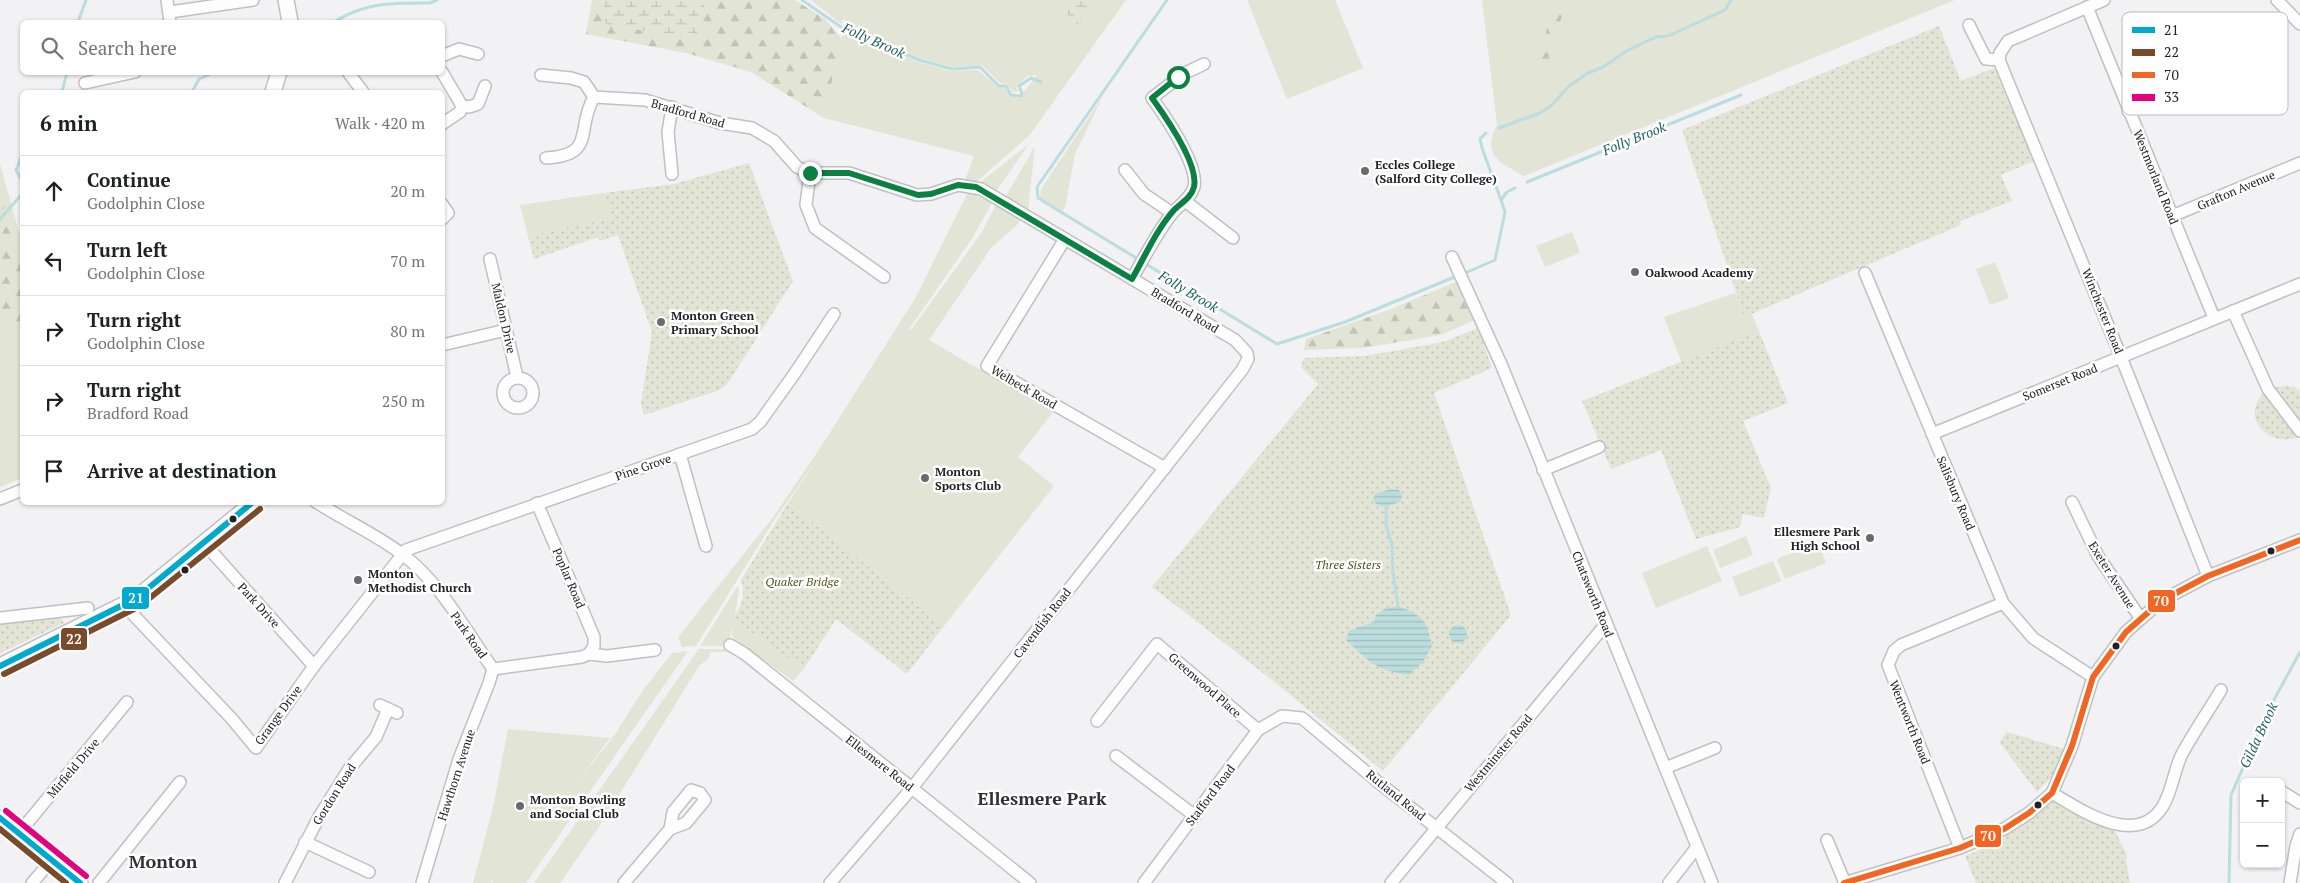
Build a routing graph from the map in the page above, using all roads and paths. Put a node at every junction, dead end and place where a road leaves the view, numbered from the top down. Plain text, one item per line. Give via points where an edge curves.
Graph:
1 (167, 0) edge
2 (253, 0) edge
3 (286, 0) edge
4 (2104, 0) edge
5 (2277, 0) edge
6 (2087, 7) junction
7 (170, 17) edge
8 (290, 20) edge
9 (2300, 24) edge
10 (1969, 25) dead end
11 (478, 54) dead end
12 (445, 55) edge
13 (2000, 60) junction
14 (1204, 64) dead end
15 (121, 75) edge
16 (278, 75) edge
17 (350, 75) edge
18 (444, 75) edge
19 (541, 75) dead end
20 (85, 83) dead end
21 (485, 86) dead end
22 (274, 90) edge
23 (361, 90) edge
24 (2122, 96) edge
25 (594, 97) junction
26 (462, 106) junction
27 (672, 107) junction
28 (2130, 115) edge
29 (445, 122) edge
30 (546, 158) dead end
31 (2300, 163) edge
32 (1126, 170) dead end
33 (810, 173) junction
34 (672, 174) dead end
35 (1185, 201) junction
36 (1172, 213) junction
37 (2172, 216) junction
38 (1233, 238) dead end
39 (1065, 239) junction
40 (490, 258) dead end
41 (1454, 261) dead end
42 (1865, 273) dead end
43 (884, 277) dead end
44 (1132, 279) junction
45 (2300, 284) edge
46 (2233, 311) junction
47 (834, 314) dead end
48 (2214, 318) junction
49 (506, 330) junction
50 (445, 344) edge
51 (2121, 356) junction
52 (1248, 359) joint
53 (517, 377) dead end
54 (2300, 431) edge
55 (1932, 434) junction
56 (1599, 447) dead end
57 (680, 454) junction
58 (1164, 468) junction
59 (1543, 470) junction
60 (20, 491) edge
61 (0, 499) edge
62 (2072, 502) dead end
63 (537, 503) junction
64 (250, 505) edge
65 (321, 505) edge
66 (2300, 540) edge
67 (204, 543) junction
68 (706, 546) dead end
69 (402, 554) junction
70 (2208, 576) junction
71 (2003, 603) junction
72 (124, 604) junction
73 (88, 608) dead end
74 (0, 618) edge
75 (2141, 619) junction
76 (1606, 624) junction
77 (730, 645) dead end
78 (655, 650) dead end
79 (590, 654) junction
80 (0, 666) edge
81 (314, 666) junction
82 (493, 669) junction
83 (2093, 677) junction
84 (2221, 690) dead end
85 (127, 702) dead end
86 (389, 709) dead end
87 (1282, 716) joint
88 (1097, 721) dead end
89 (1258, 730) junction
90 (1715, 748) dead end
91 (1116, 756) dead end
92 (1665, 768) junction
93 (180, 782) dead end
94 (912, 788) junction
95 (2052, 793) junction
96 (2285, 794) edge
97 (2300, 803) edge
98 (1195, 816) junction
99 (0, 818) edge
100 (1436, 828) junction
101 (670, 829) dead end
102 (19, 833) junction
103 (2300, 834) edge
104 (1827, 840) dead end
105 (305, 842) junction
106 (1698, 847) junction
107 (1960, 848) junction
108 (51, 861) junction
109 (369, 872) dead end
110 (32, 883) edge
111 (80, 883) edge
112 (99, 883) edge
113 (285, 883) edge
114 (422, 883) edge
115 (624, 883) edge
116 (830, 883) edge
117 (1030, 883) edge
118 (1144, 883) edge
119 (1391, 883) edge
120 (1507, 883) edge
121 (1669, 883) edge
122 (1712, 883) edge
123 (1844, 883) edge
124 (2290, 883) edge

1 - 7 street
2 - 7 street
3 - 8 main road
4 - 6 street
5 - 9 street
6 - 13 street via 2016,37 2003,47
6 - 24 street, Westmorland Road
10 - 13 street via 1986,59
11 - 12 street via 459,49
13 - 51 street, Winchester Road
14 - 35 street via 1188,66 1178,77 1148,94 1176,133 1192,169 1194,186
15 - 20 street
16 - 22 main road
17 - 23 street
18 - 26 street
19 - 25 street via 584,82
21 - 26 street via 478,104
25 - 27 street, Bradford Road via 645,100
25 - 30 street via 587,110 580,147 561,157
26 - 29 street via 460,112
27 - 33 street, Bradford Road via 720,123 762,132 793,164
27 - 34 street via 668,132
28 - 37 street, Westmorland Road
31 - 37 street, Grafton Avenue
32 - 36 street via 1144,194
33 - 39 street, Bradford Road via 849,173 918,195 958,185 976,187
33 - 43 street via 806,205 815,228
35 - 36 street
35 - 38 street
36 - 44 street
37 - 48 street, Westmorland Road
39 - 44 street, Bradford Road
39 - 58 street, Welbeck Road via 987,366
40 - 49 street, Maldon Drive
41 - 59 street, Chatsworth Road via 1501,364
42 - 55 street, Salisbury Road
44 - 52 street, Bradford Road via 1235,340 1244,348
45 - 46 street, Somerset Road
46 - 48 street, Somerset Road
46 - 54 street via 2268,389
47 - 57 street, Pine Grove via 756,426
48 - 51 street, Somerset Road
49 - 50 street
49 - 53 street, Maldon Drive
51 - 55 street, Somerset Road
51 - 70 street, Winchester Road
52 - 58 street, Cavendish Road
55 - 71 street, Salisbury Road
56 - 59 street
57 - 63 street, Pine Grove
57 - 68 street
58 - 94 street, Cavendish Road
59 - 76 street, Chatsworth Road
60 - 61 street
62 - 75 street, Exeter Avenue via 2098,556
63 - 69 street, Pine Grove via 419,544
63 - 79 street, Poplar Road via 594,637
64 - 67 main road
65 - 69 street, Park Road
66 - 70 street
67 - 72 main road
67 - 81 street, Park Drive
69 - 81 street, Grange Drive
69 - 82 street, Park Road via 432,583
70 - 75 street via 2162,601
71 - 83 street, Salisbury Road via 2033,638
71 - 107 street, Wentworth Road via 1901,645 1894,651 1888,665
72 - 80 main road
72 - 81 street, Grange Drive via 256,748
73 - 74 street
75 - 83 street via 2126,632
76 - 92 street, Chatsworth Road
76 - 100 street, Westminster Road
77 - 94 street, Ellesmere Road
78 - 79 street, Park Road via 602,656
79 - 82 street, Park Road
82 - 114 street, Hawthorn Avenue via 459,759
83 - 95 street via 2072,746
84 - 95 street via 2181,756 2163,806 2149,820 2124,826 2094,817
85 - 102 street, Mirfield Drive
86 - 105 street, Gordon Road via 376,737 349,770
87 - 89 street, Stafford Road
87 - 100 street, Rutland Road via 1302,718
88 - 89 street, Greenwood Place via 1157,644
89 - 98 street, Stafford Road
90 - 92 street
91 - 98 street
92 - 106 street, Chatsworth Road
93 - 112 street
94 - 116 street, Cavendish Road
94 - 117 street, Ellesmere Road
95 - 107 street via 2030,813 2004,829
96 - 97 street
98 - 118 street, Stafford Road
99 - 102 main road
100 - 119 street, Westminster Road
100 - 120 street, Rutland Road
101 - 115 street
102 - 108 main road
103 - 124 street
104 - 123 street
105 - 109 street
105 - 113 street, Gordon Road
106 - 121 street
106 - 122 street, Chatsworth Road
107 - 123 street
108 - 110 street
108 - 111 main road

